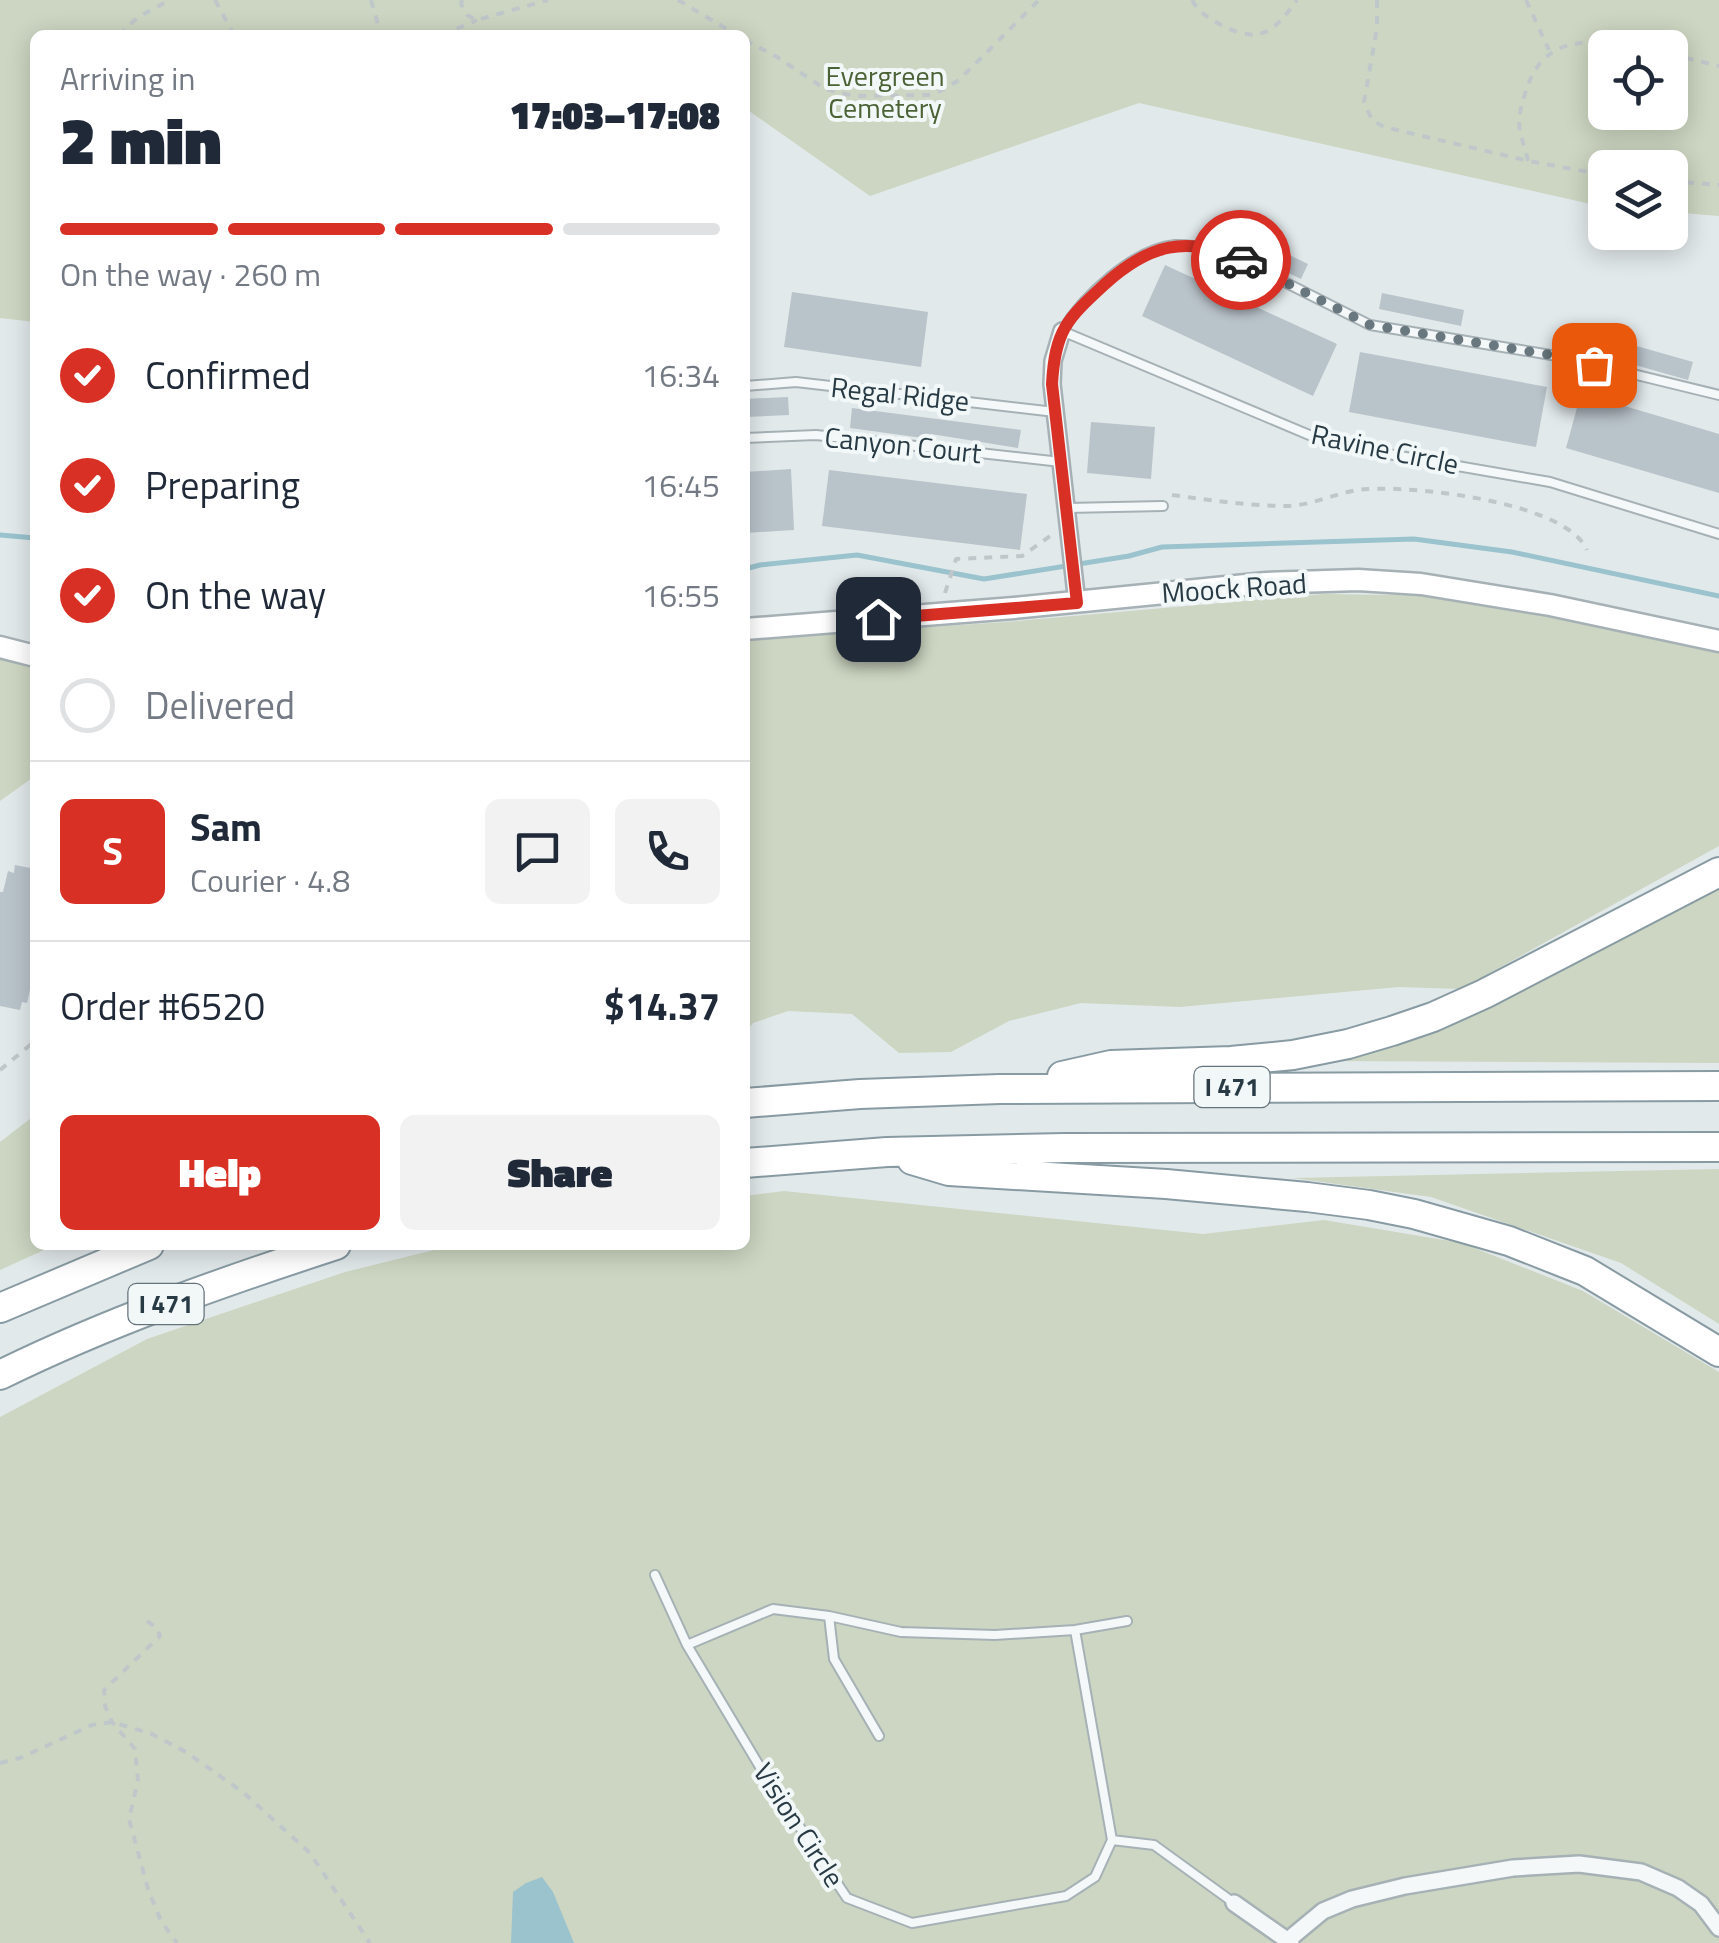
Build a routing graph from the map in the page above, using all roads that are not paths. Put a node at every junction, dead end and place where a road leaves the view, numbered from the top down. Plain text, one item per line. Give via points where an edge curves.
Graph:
1 (1062, 331) junction
2 (750, 386) edge
3 (1719, 395) edge
4 (1055, 412) junction
5 (750, 438) edge
6 (1061, 462) junction
7 (1163, 506) road end
8 (1068, 508) junction
9 (1719, 534) edge
10 (1076, 592) junction
11 (750, 628) edge
12 (1719, 640) edge
13 (0, 647) edge
14 (30, 655) edge
15 (1719, 872) edge
16 (1719, 1086) edge
17 (1000, 1089) junction
18 (750, 1104) edge
19 (1719, 1148) edge
20 (886, 1152) junction
21 (750, 1163) edge
22 (136, 1250) edge
23 (320, 1250) edge
24 (0, 1308) edge
25 (1719, 1352) edge
26 (0, 1375) edge
27 (655, 1575) dead end
28 (829, 1616) junction
29 (1127, 1621) dead end
30 (1075, 1630) junction
31 (686, 1645) junction
32 (879, 1736) dead end
33 (1112, 1840) junction
34 (1234, 1903) joint
35 (1719, 1928) edge
36 (1290, 1942) edge

1 - 3 lane via 1126,264 1174,245 1198,246 1223,251 1370,325 1563,357
1 - 4 street via 1052,384
1 - 9 lane, Ravine Circle via 1342,446 1550,482
2 - 4 lane, Regal Ridge via 796,382
4 - 6 street
5 - 6 lane, Canyon Court via 816,435
6 - 8 street
7 - 8 lane
8 - 10 street
10 - 11 main road, Moock Road
10 - 12 main road, Moock Road via 1358,580 1421,584
13 - 14 main road
15 - 17 highway via 1484,994 1392,1031 1294,1055 1112,1065
16 - 17 highway, I 471
17 - 18 highway, I 471
19 - 20 highway
20 - 21 highway
20 - 25 highway via 949,1170 1166,1184 1414,1214 1570,1264
22 - 24 highway, I 471
23 - 26 highway, I 471 via 142,1313
27 - 31 lane, Vision Circle
28 - 30 lane via 901,1632
28 - 31 lane via 773,1609
28 - 32 lane via 834,1659
29 - 30 lane
30 - 33 lane
31 - 33 lane, Vision Circle via 847,1898 912,1923 1066,1896 1095,1877
33 - 34 lane via 1154,1845
34 - 36 street
35 - 36 street via 1678,1888 1641,1872 1579,1864 1513,1868 1352,1899 1324,1911

